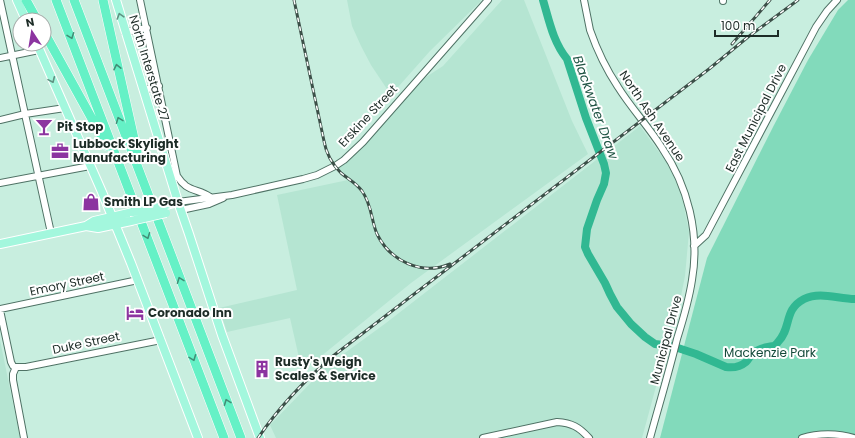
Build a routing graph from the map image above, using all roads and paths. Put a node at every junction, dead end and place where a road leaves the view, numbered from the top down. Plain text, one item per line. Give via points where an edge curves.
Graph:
1 (0, 0) edge
2 (17, 0) edge
3 (26, 0) edge
4 (56, 0) edge
5 (74, 0) edge
6 (103, 0) edge
7 (116, 0) edge
8 (140, 0) edge
9 (488, 0) edge
10 (584, 0) edge
11 (837, 0) edge
12 (22, 12) edge
13 (33, 12) edge
14 (147, 28) junction
15 (125, 32) junction
16 (52, 46) edge
17 (24, 52) edge
18 (40, 52) edge
19 (12, 56) junction
20 (0, 58) edge
21 (159, 86) junction
22 (144, 90) junction
23 (65, 108) junction
24 (25, 114) junction
25 (0, 120) edge
26 (90, 166) junction
27 (123, 173) junction
28 (39, 175) junction
29 (0, 183) edge
30 (232, 195) junction
31 (210, 197) junction
32 (150, 200) junction
33 (179, 206) junction
34 (114, 220) junction
35 (51, 233) junction
36 (0, 244) edge
37 (694, 246) junction
38 (138, 280) junction
39 (0, 309) edge
40 (161, 340) junction
41 (16, 367) junction
42 (24, 438) edge
43 (198, 438) edge
44 (224, 438) edge
45 (242, 438) edge
46 (260, 438) edge
47 (482, 438) edge
48 (589, 438) edge
49 (650, 438) edge
50 (802, 438) edge
51 (854, 438) edge

1 - 19 street
2 - 12 main road
3 - 13 highway
4 -> 27 highway
32 -> 5 highway
32 -> 6 highway via 133,137
15 -> 7 main road, North Interstate 27
8 - 14 street
9 - 30 street, Erskine Street via 363,142 344,160 326,171 303,179
10 - 37 street, North Ash Avenue via 590,29 604,64 620,91 674,166 691,215
11 - 37 street, East Municipal Drive via 816,27 706,235
14 - 15 street
14 - 21 street
15 - 22 main road, North Interstate 27
16 - 27 highway
17 - 19 street
18 -> 23 main road
19 - 20 street
19 - 24 street
21 - 22 street
21 - 31 street via 177,176 186,186
22 - 33 main road, North Interstate 27
23 - 24 street
23 - 26 main road
24 - 25 street
24 - 28 street
26 - 28 street
26 - 34 main road
27 -> 44 highway
28 - 29 street
28 - 35 street
30 - 31 street, Erskine Street
30 - 33 street, Erskine Street via 208,204
31 - 33 street, Erskine Street
45 -> 32 highway
33 - 34 main road, Erskine Street, bridge
33 - 46 main road, North Interstate 27
34 - 35 main road, Erskine Street via 94,221 86,226
34 - 38 main road
35 - 36 main road, Erskine Street
37 - 49 street, Municipal Drive via 692,280
38 - 39 street, Emory Street
38 - 40 main road
39 - 41 street via 11,362
40 - 41 street, Duke Street
40 - 43 main road
41 - 42 street via 13,380
47 - 48 street via 557,422 566,422 581,429
50 - 51 street via 830,434

